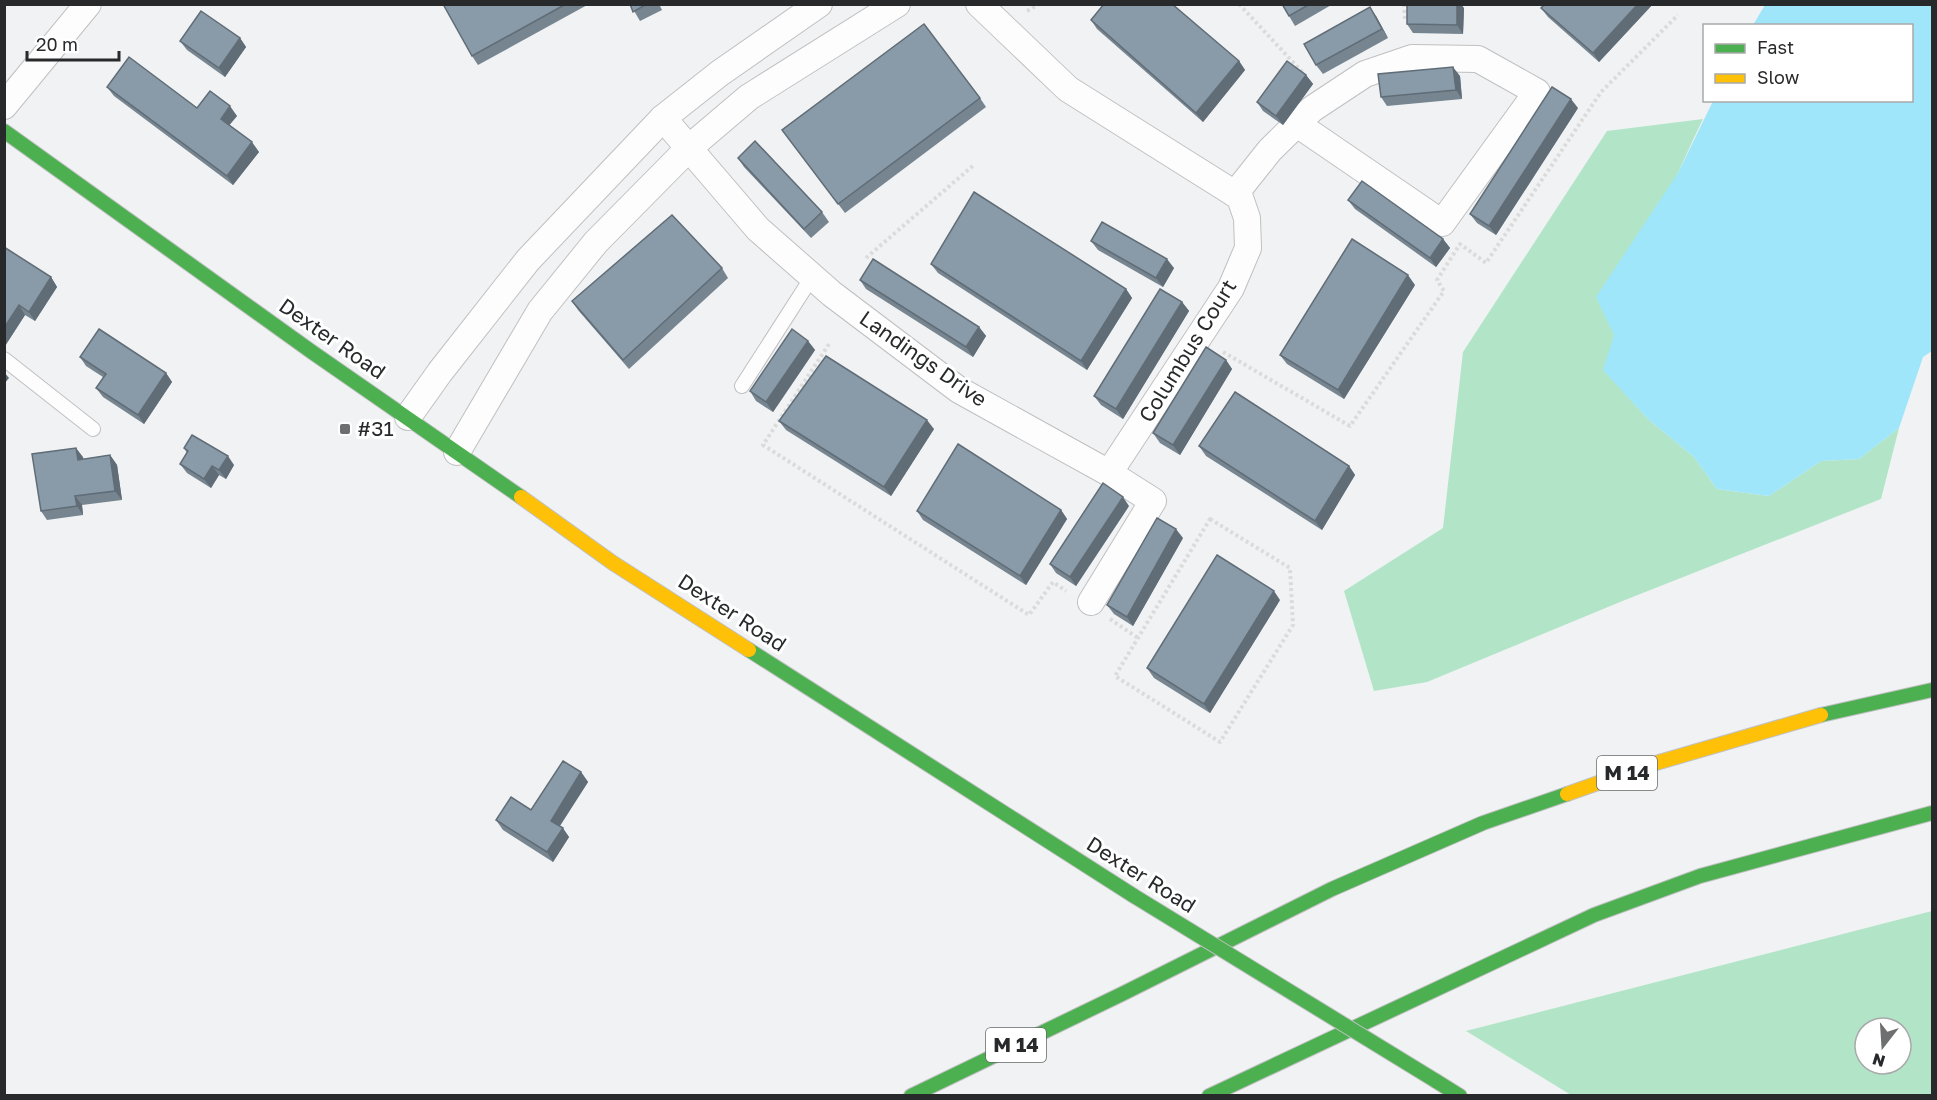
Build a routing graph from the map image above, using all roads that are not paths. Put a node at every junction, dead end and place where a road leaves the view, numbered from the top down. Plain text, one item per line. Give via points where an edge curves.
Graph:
1 (88, 4) edge
2 (819, 4) edge
3 (897, 4) edge
4 (979, 4) edge
5 (714, 78) junction
6 (4, 106) edge
7 (738, 106) junction
8 (663, 118) junction
9 (1297, 124) junction
10 (4, 131) edge
11 (689, 147) junction
12 (1234, 194) junction
13 (528, 260) junction
14 (812, 277) junction
15 (560, 286) junction
16 (4, 359) edge
17 (742, 386) dead end
18 (408, 417) junction
19 (93, 429) dead end
20 (457, 452) junction
21 (1109, 473) junction
22 (1088, 603) road end
23 (1932, 690) edge
24 (1932, 813) edge
25 (911, 1095) edge
26 (1209, 1095) edge
27 (1460, 1095) edge

1 - 6 street
2 - 5 street
3 - 7 street
4 - 12 street, Columbus Court via 1068,89
5 - 7 street
5 - 8 street
7 - 11 street
8 - 11 street, Landings Drive
8 - 13 street
9 - 9 street via 1312,109 1365,74 1412,58 1478,59 1537,92 1442,223
9 - 12 street
10 - 18 main road, Dexter Road
11 - 14 street, Landings Drive via 758,229
11 - 15 street via 596,242
12 - 21 street, Columbus Court via 1238,192 1247,218 1248,248 1231,288
13 - 15 street
13 - 18 street
14 - 17 lane
14 - 21 street, Landings Drive via 959,390
15 - 20 street via 540,311
16 - 19 lane
18 - 20 main road, Dexter Road
20 - 27 main road, Dexter Road, bridge via 614,562 1134,896
21 - 22 street, Landings Drive via 1153,501
23 - 25 main road, M 14 via 1810,717 1649,765 1483,823 1332,889
24 - 26 main road via 1700,876 1594,915

